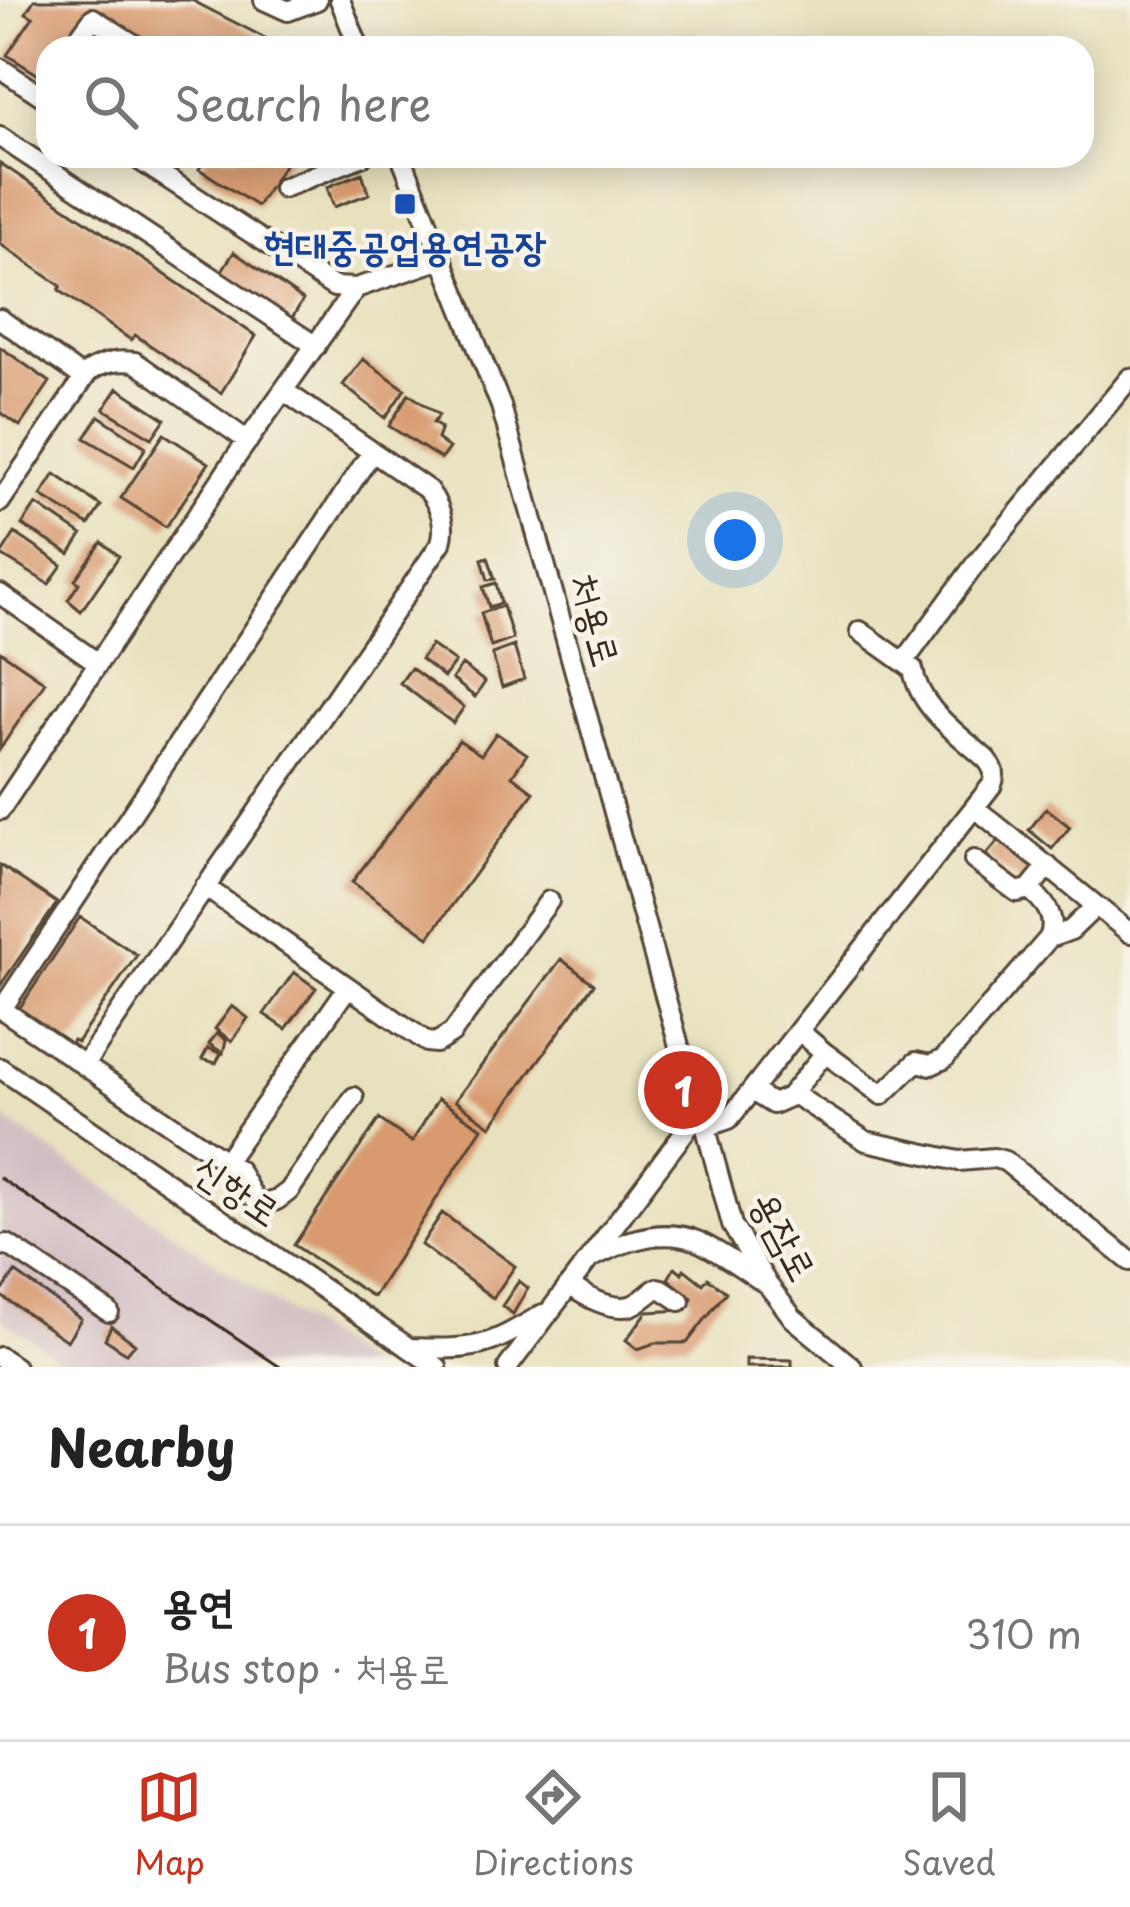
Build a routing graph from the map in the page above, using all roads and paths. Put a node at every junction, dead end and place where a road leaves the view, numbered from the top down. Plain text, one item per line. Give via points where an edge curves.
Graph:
1 (264, 0) edge
2 (317, 0) edge
3 (340, 0) edge
4 (80, 36) edge
5 (122, 36) edge
6 (354, 36) edge
7 (0, 68) edge
8 (36, 92) edge
9 (0, 137) edge
10 (36, 161) edge
11 (47, 168) edge
12 (152, 168) edge
13 (325, 168) edge
14 (406, 168) edge
15 (283, 188) dead end
16 (442, 260) junction
17 (356, 289) junction
18 (0, 319) edge
19 (316, 346) junction
20 (84, 377) junction
21 (1130, 377) edge
22 (284, 391) junction
23 (248, 441) junction
24 (372, 452) junction
25 (0, 502) edge
26 (0, 594) edge
27 (860, 631) dead end
28 (904, 662) junction
29 (98, 663) junction
30 (975, 808) junction
31 (0, 810) edge
32 (974, 860) dead end
33 (1048, 866) junction
34 (205, 887) junction
35 (1029, 889) junction
36 (549, 901) dead end
37 (1096, 905) junction
38 (1129, 930) edge
39 (1049, 938) junction
40 (348, 987) junction
41 (1, 1009) edge
42 (799, 1031) junction
43 (825, 1053) junction
44 (84, 1065) junction
45 (0, 1068) edge
46 (752, 1091) junction
47 (792, 1093) junction
48 (353, 1097) dead end
49 (703, 1118) junction
50 (226, 1162) junction
51 (261, 1205) junction
52 (242, 1234) junction
53 (0, 1246) edge
54 (589, 1260) junction
55 (1130, 1261) edge
56 (768, 1285) junction
57 (569, 1286) junction
58 (680, 1301) dead end
59 (552, 1308) junction
60 (109, 1312) dead end
61 (409, 1348) junction
62 (0, 1357) edge
63 (432, 1365) edge
64 (15, 1367) edge
65 (508, 1367) edge
66 (852, 1367) edge

1 - 2 street via 295,10
3 - 6 street
4 - 5 street via 94,18
7 - 8 street
9 - 10 street
11 - 19 street
12 - 17 street via 334,286
13 - 15 street
14 - 16 street, 처용로
16 - 17 street
16 - 49 street, 처용로 via 501,406
17 - 19 street
18 - 20 street
19 - 22 street
20 - 23 street via 100,364 135,362
20 - 25 street
21 - 28 street
22 - 23 street
22 - 24 street
23 - 29 street
24 - 34 street via 433,496 444,522 441,543
24 - 41 street
26 - 29 street
27 - 28 street
28 - 30 street via 938,716 994,769
29 - 31 street
30 - 33 street
30 - 42 street
32 - 35 street via 1017,892
33 - 35 street
33 - 37 street
34 - 40 street
34 - 44 street
35 - 39 street via 1045,902
36 - 40 street via 436,1043
37 - 38 street
37 - 39 street via 1071,930
39 - 43 street via 944,1059 916,1062 882,1095
40 - 50 street
41 - 44 street
42 - 43 street
42 - 46 street
43 - 47 street
44 - 50 street
45 - 52 street, 신항로
46 - 47 street via 773,1104
46 - 49 street via 729,1119
47 - 55 street via 866,1141 958,1161 1005,1161
48 - 51 street via 290,1191
49 - 54 street
49 - 56 street, 용잠로 via 732,1225
50 - 51 street
51 - 52 street
52 - 61 street, 신항로
53 - 60 street
54 - 56 street via 623,1241 694,1239
54 - 57 street
56 - 66 street, 용잠로 via 793,1318
57 - 58 street via 624,1306 657,1288
57 - 59 street
59 - 61 street via 495,1342
59 - 65 street
61 - 63 street, 신항로
62 - 64 street

